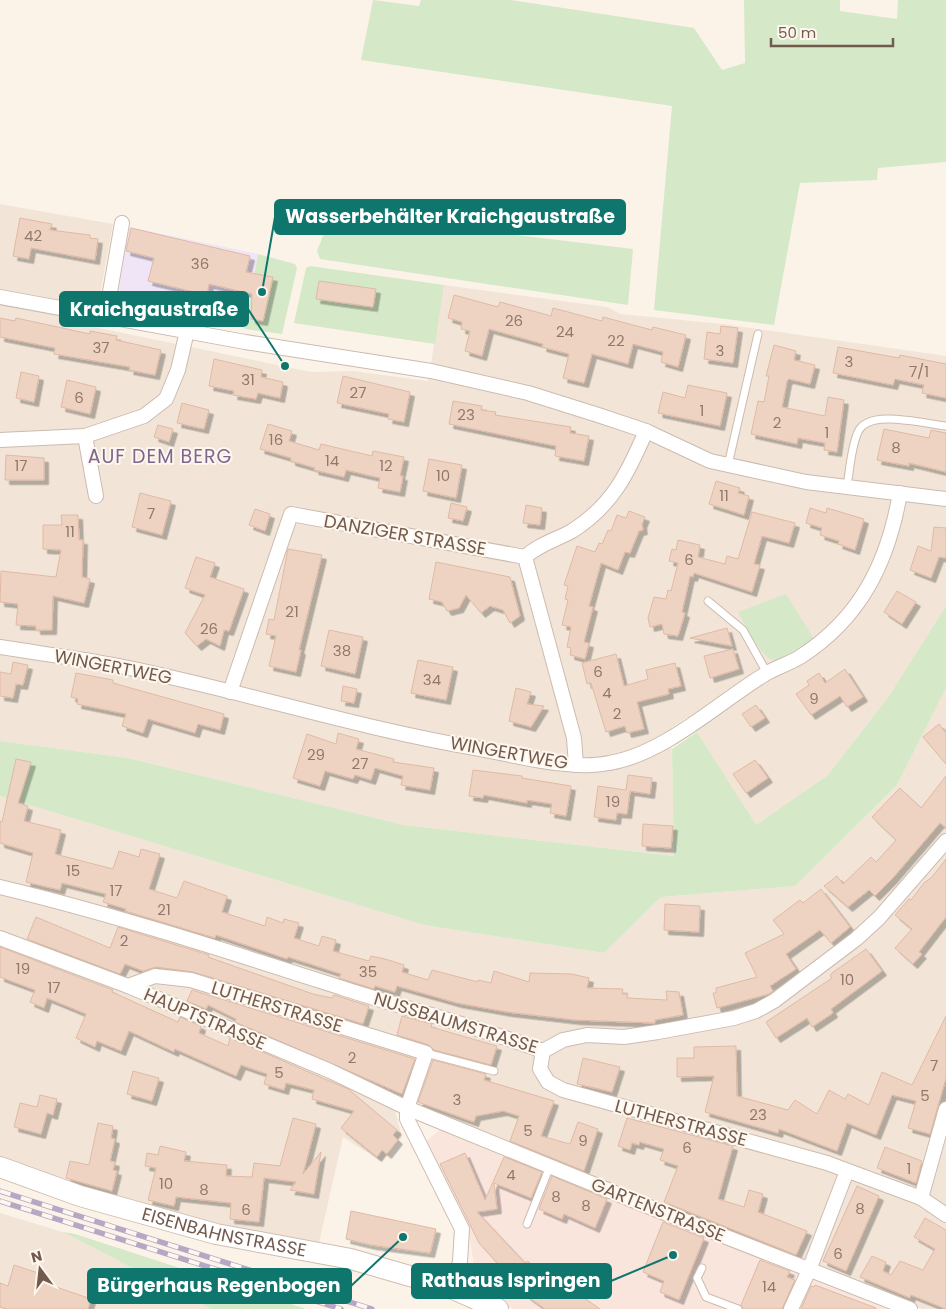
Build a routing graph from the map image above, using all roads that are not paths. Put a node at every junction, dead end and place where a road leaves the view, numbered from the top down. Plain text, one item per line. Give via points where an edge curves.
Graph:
1 (122, 223) dead end
2 (0, 297) edge
3 (106, 315) junction
4 (188, 331) junction
5 (758, 334) dead end
6 (946, 426) edge
7 (646, 431) junction
8 (85, 436) junction
9 (0, 440) edge
10 (728, 465) junction
11 (847, 486) junction
12 (900, 493) junction
13 (96, 496) dead end
14 (946, 499) edge
15 (525, 557) junction
16 (708, 601) dead end
17 (0, 647) edge
18 (767, 674) junction
19 (230, 692) junction
20 (576, 765) junction
21 (946, 841) edge
22 (0, 887) edge
23 (0, 938) edge
24 (128, 986) junction
25 (543, 1051) junction
26 (426, 1053) junction
27 (494, 1071) dead end
28 (407, 1108) junction
29 (946, 1109) edge
30 (550, 1166) junction
31 (0, 1167) edge
32 (847, 1171) junction
33 (921, 1198) junction
34 (946, 1215) edge
35 (527, 1224) dead end
36 (702, 1268) dead end
37 (809, 1270) junction
38 (450, 1288) junction
39 (498, 1309) edge
40 (738, 1309) edge
41 (791, 1309) edge
42 (910, 1309) edge

1 - 3 street
2 - 3 street
3 - 4 street
4 - 7 street via 431,371 528,393
4 - 8 street via 166,399 144,416
5 - 10 lane
6 - 11 lane via 882,418 866,421 858,431
7 - 10 street via 710,461
7 - 15 street via 630,470 605,505 585,523 535,548
8 - 9 street
8 - 13 street
10 - 11 street via 806,482
11 - 12 street
12 - 14 street
12 - 18 street, WINGERTWEG via 893,532 874,577 858,604 834,631 800,657
15 - 19 street, DANZIGER STRASSE via 290,514
15 - 20 street via 574,738
16 - 18 lane via 743,630
17 - 19 street, WINGERTWEG via 128,668
18 - 20 street, WINGERTWEG via 678,734 630,758 609,764
19 - 20 street, WINGERTWEG via 393,732
21 - 25 street, NUSSBAUMSTRASSE via 879,918 856,939 756,1011 658,1032 563,1040
22 - 25 street, NUSSBAUMSTRASSE via 124,918
23 - 24 street, HAUPTSTRASSE
24 - 26 street, LUTHERSTRASSE via 155,976 191,980
24 - 28 street, HAUPTSTRASSE
25 - 32 street, LUTHERSTRASSE via 540,1069 548,1082 563,1090
26 - 27 lane, LUTHERSTRASSE
26 - 28 street
28 - 30 street, GARTENSTRASSE
28 - 38 street via 407,1119 462,1229 460,1262
29 - 33 street
30 - 35 lane
30 - 37 street, GARTENSTRASSE
31 - 38 main road, EISENBAHNSTRASSE via 80,1196 216,1234 351,1259
32 - 33 street, LUTHERSTRASSE
32 - 37 street
33 - 34 street, LUTHERSTRASSE
36 - 40 lane via 697,1278 706,1297
37 - 41 street
37 - 42 street, GARTENSTRASSE
38 - 39 main road, EISENBAHNSTRASSE

